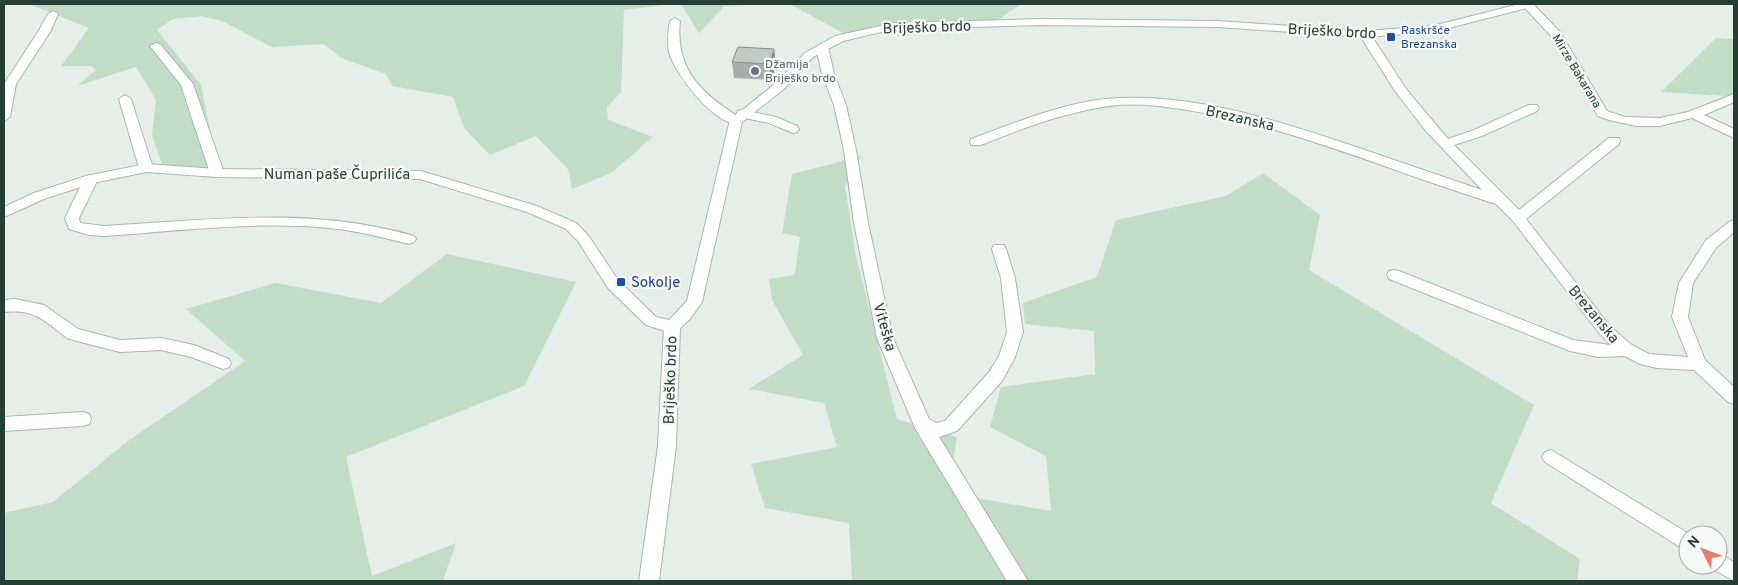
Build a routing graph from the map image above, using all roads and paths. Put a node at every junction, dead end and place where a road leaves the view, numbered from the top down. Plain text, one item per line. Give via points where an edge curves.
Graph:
1 (1529, 4) edge
2 (53, 14) dead end
3 (675, 21) dead end
4 (1365, 34) junction
5 (156, 46) dead end
6 (822, 47) junction
7 (1734, 98) edge
8 (125, 99) dead end
9 (1533, 108) dead end
10 (1693, 114) junction
11 (4, 117) edge
12 (739, 117) junction
13 (793, 130) dead end
14 (1734, 134) edge
15 (976, 142) dead end
16 (1614, 142) dead end
17 (1445, 144) junction
18 (146, 168) junction
19 (217, 174) junction
20 (91, 180) junction
21 (1499, 200) junction
22 (4, 212) edge
23 (1518, 218) junction
24 (1734, 225) edge
25 (409, 239) dead end
26 (999, 249) dead end
27 (1394, 275) dead end
28 (4, 306) edge
29 (672, 327) junction
30 (1626, 350) junction
31 (223, 363) dead end
32 (1698, 364) junction
33 (1734, 397) edge
34 (83, 419) dead end
35 (921, 423) junction
36 (4, 424) edge
37 (1551, 457) dead end
38 (1678, 537) edge
39 (649, 581) edge
40 (1018, 581) edge

1 - 4 street, Briješko brdo via 1433,30
1 - 10 street, Mirze Bakarana via 1556,34 1602,113 1616,120 1651,123
2 - 11 street via 10,84
3 - 12 street via 672,34 680,70 695,90 716,109
4 - 6 street, Briješko brdo via 1187,23 922,24 867,30
4 - 17 street, Brezanska via 1401,90
5 - 19 street via 187,84
6 - 12 street, Briješko brdo via 809,55 780,86
6 - 35 street, Viteška via 850,150 860,223 885,338
7 - 10 street, Mirze Bakarana
8 - 18 street
9 - 17 street
10 - 14 street
12 - 13 street via 772,120
12 - 29 street, Briješko brdo via 694,302
15 - 21 street, Brezanska via 1041,117 1104,103 1139,101 1181,105 1251,118 1293,130
16 - 23 street
17 - 21 street, Brezanska
18 - 19 street, Numan paše Čuprilića
18 - 20 street, Numan paše Čuprilića
19 - 29 street, Numan paše Čuprilića via 420,175 532,209 571,226 583,238 613,284 651,321
20 - 22 street, Numan paše Čuprilića via 39,196
20 - 25 street via 72,218 74,226 89,230 236,223 326,223
21 - 23 street, Brezanska
23 - 30 street, Brezanska via 1604,329
24 - 32 street via 1710,244 1686,283 1680,317
26 - 35 street via 1008,278 1015,332 1007,357 996,376 951,426 943,432
27 - 30 street via 1570,345 1593,352
28 - 31 street via 39,309 74,334 96,340 120,346 161,344 194,351
29 - 39 street, Briješko brdo via 667,446
30 - 32 street, Brezanska via 1649,361
32 - 33 street
34 - 36 street
35 - 40 street, Viteška
37 - 38 street

